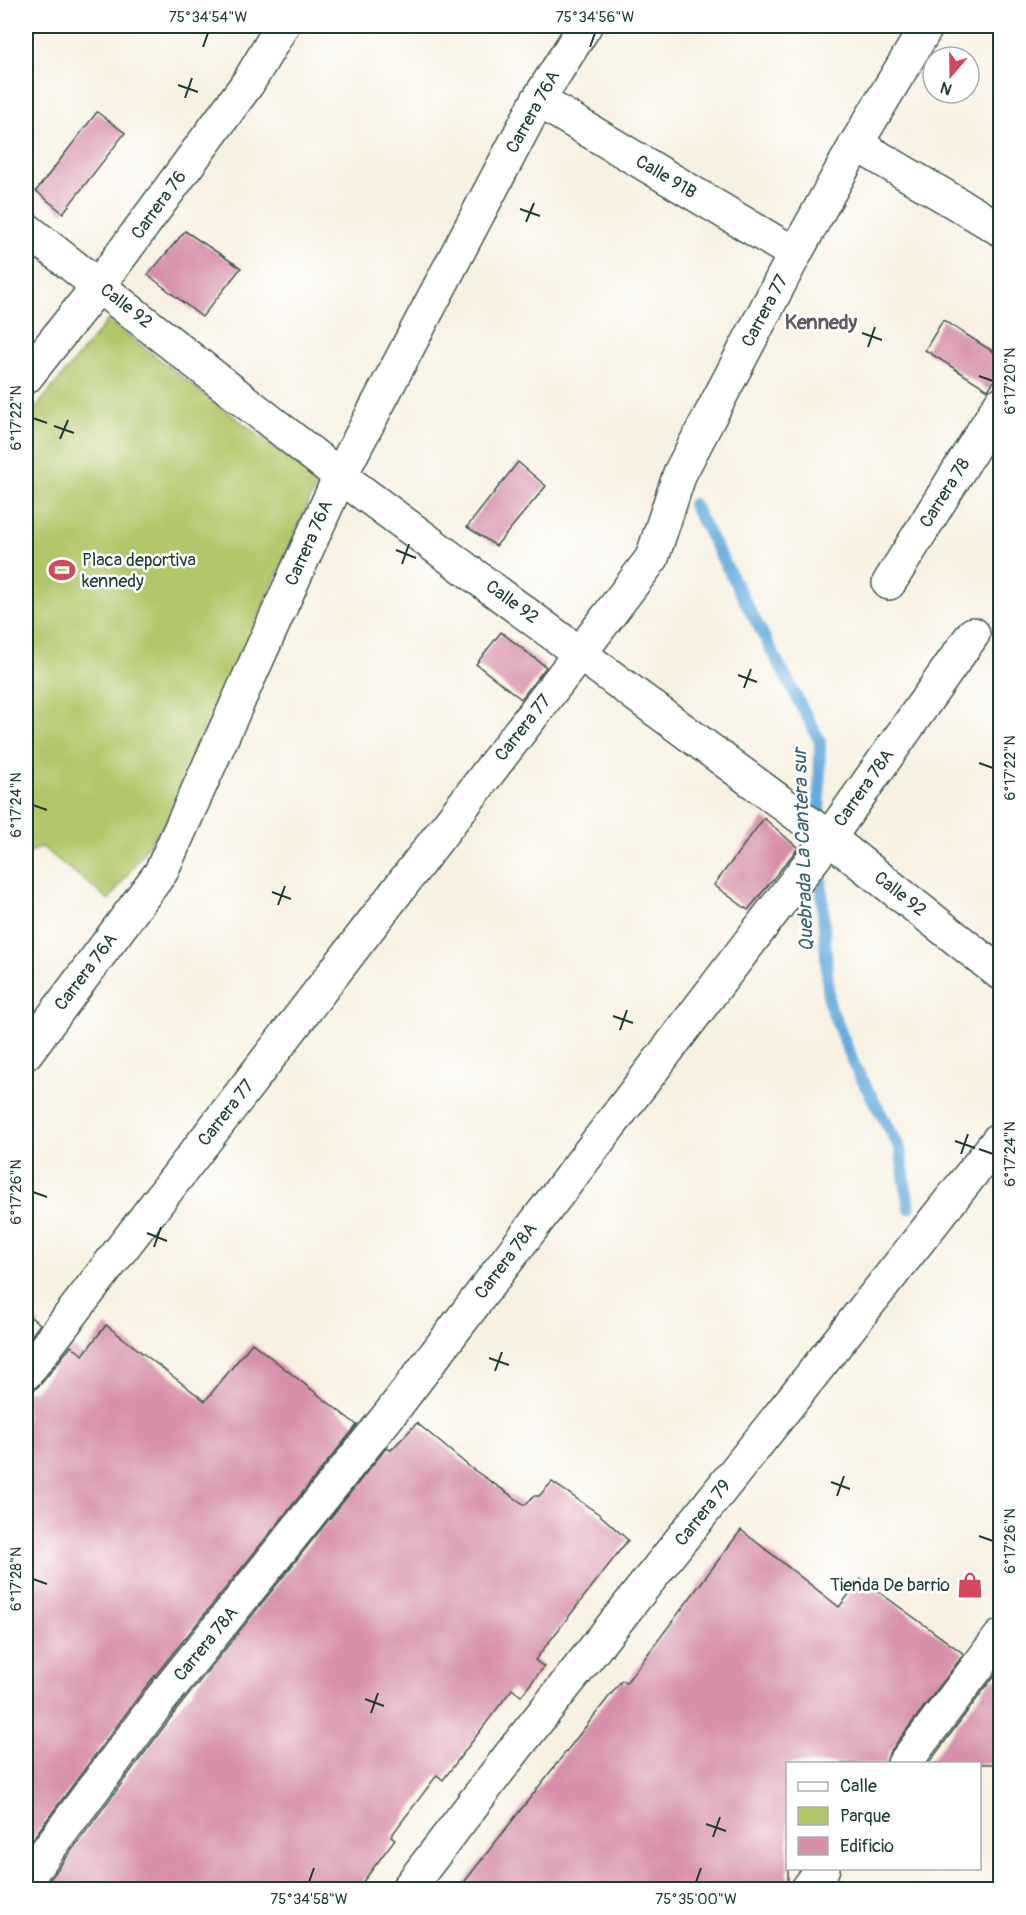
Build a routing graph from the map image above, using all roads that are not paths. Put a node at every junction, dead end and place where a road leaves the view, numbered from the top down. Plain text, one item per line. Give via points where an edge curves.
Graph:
1 (282, 26) edge
2 (585, 26) edge
3 (927, 26) edge
4 (538, 100) junction
5 (856, 144) junction
6 (26, 229) edge
7 (1000, 229) edge
8 (795, 254) junction
9 (99, 285) junction
10 (26, 377) edge
11 (1000, 404) edge
12 (340, 476) junction
13 (889, 583) dead end
14 (973, 634) dead end
15 (581, 652) junction
16 (829, 838) junction
17 (1000, 973) edge
18 (26, 1053) edge
19 (1000, 1138) edge
20 (26, 1373) edge
21 (1000, 1637) edge
22 (906, 1762) edge
23 (822, 1870) edge
24 (26, 1879) edge
25 (407, 1890) edge
26 (807, 1890) edge

1 - 9 street, Carrera 76 via 248,83
2 - 4 street, Carrera 76A
3 - 5 street, Carrera 77
4 - 8 street, Calle 91B
4 - 12 street, Carrera 76A
5 - 7 street
5 - 8 street, Carrera 77
6 - 9 street, Calle 92
8 - 15 street, Carrera 77 via 680,473 652,558
9 - 10 street, Carrera 76
9 - 12 street, Calle 92
11 - 13 street, Carrera 78
12 - 15 street, Calle 92
12 - 18 street, Carrera 76A via 161,872
14 - 16 street, Carrera 78A
15 - 16 street, Calle 92
15 - 20 street, Carrera 77
16 - 17 street, Calle 92
16 - 24 street, Carrera 78A via 393,1410 160,1700
19 - 25 street, Carrera 79
21 - 22 street
23 - 26 street

